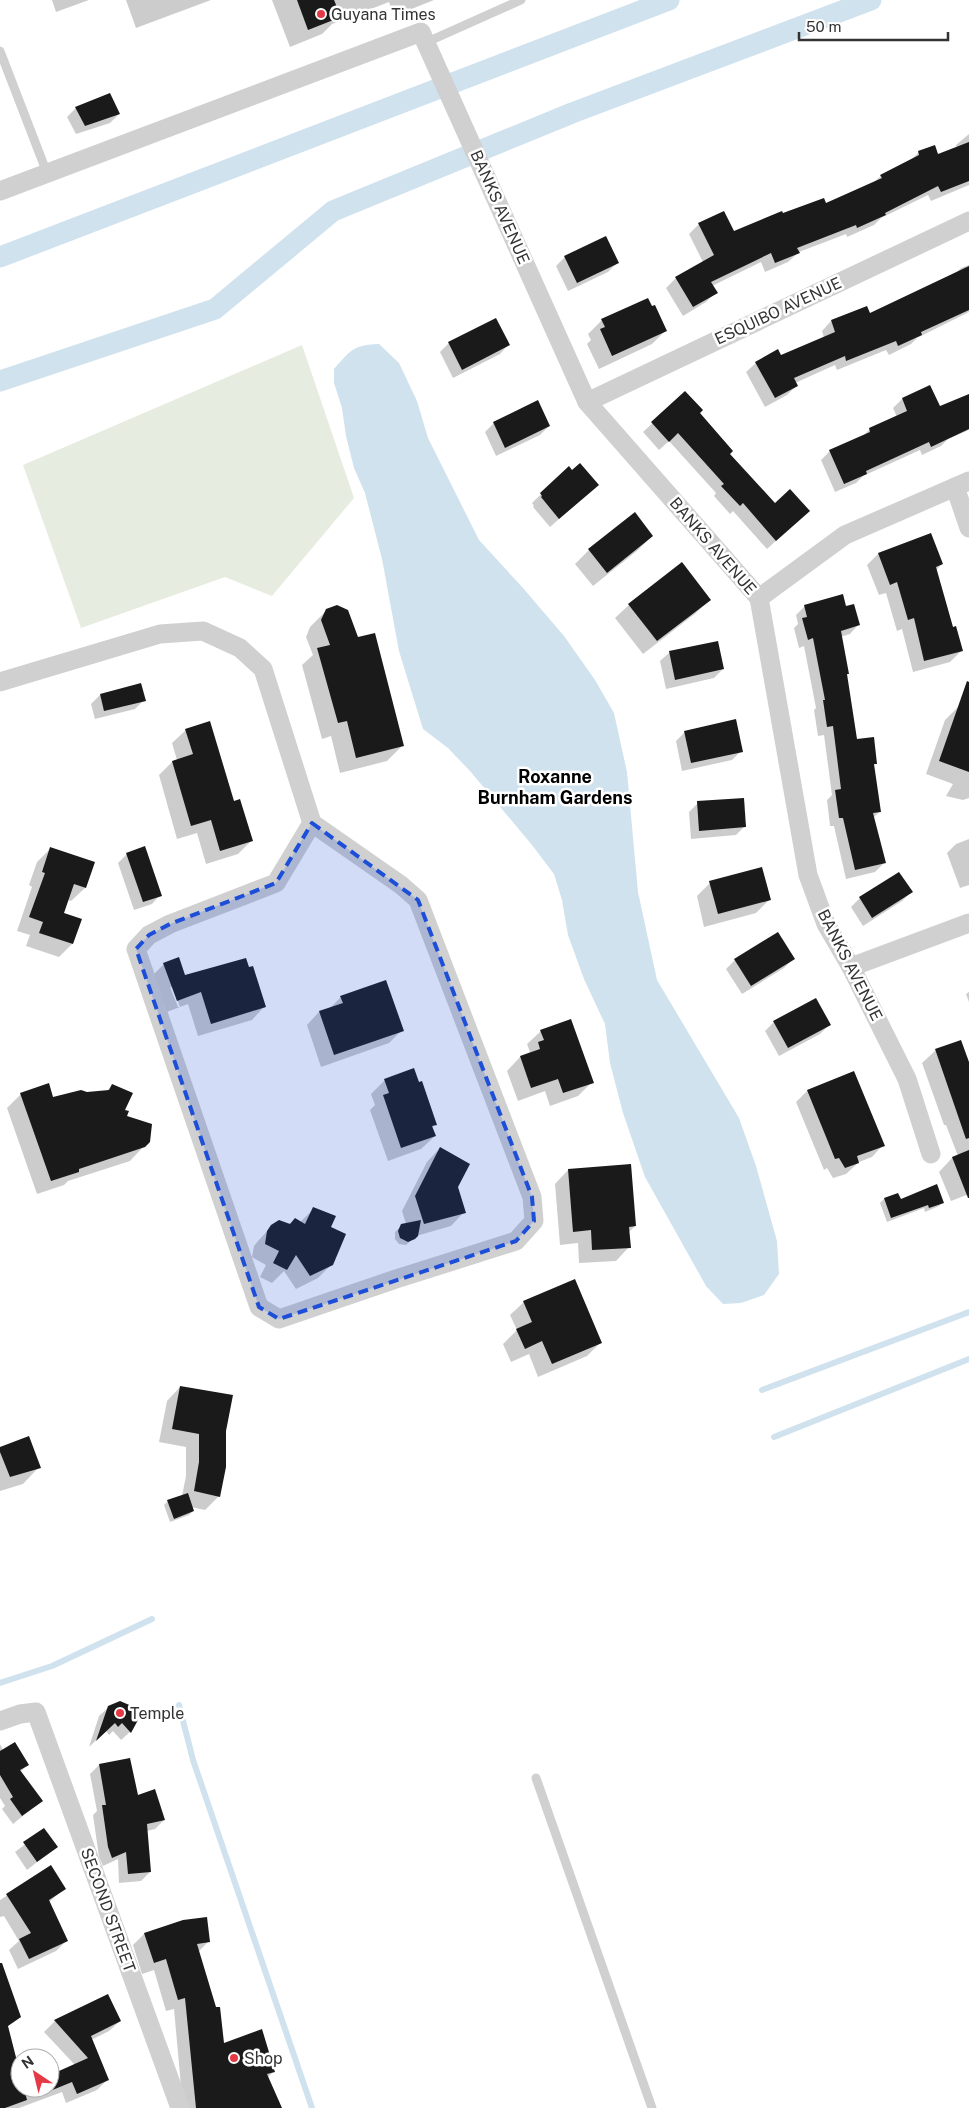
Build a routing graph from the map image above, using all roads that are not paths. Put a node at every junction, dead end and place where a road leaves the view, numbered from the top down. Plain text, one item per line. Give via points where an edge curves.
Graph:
1 (521, 0) edge
2 (424, 37) junction
3 (0, 51) edge
4 (47, 173) junction
5 (0, 191) edge
6 (969, 221) edge
7 (587, 402) junction
8 (962, 484) edge
9 (969, 528) edge
10 (759, 598) junction
11 (0, 682) edge
12 (312, 823) junction
13 (969, 922) edge
14 (851, 967) junction
15 (931, 1154) dead end
16 (0, 1720) edge
17 (536, 1778) dead end
18 (180, 2108) edge
19 (652, 2108) edge

1 - 2 lane
2 - 4 street
2 - 7 street, BANKS AVENUE
3 - 4 lane
4 - 5 street
6 - 7 street, ESQUIBO AVENUE
7 - 10 street, BANKS AVENUE
8 - 9 street
8 - 10 street via 845,534
10 - 14 street, BANKS AVENUE via 808,875 826,924
11 - 12 street via 160,634 203,631 240,648 263,668
12 - 12 street via 276,883 170,924 149,935 136,949 258,1307 279,1319 516,1241 534,1221 532,1197 418,900
13 - 14 street
14 - 15 street, BANKS AVENUE via 907,1080
16 - 18 street, SECOND STREET via 36,1712
17 - 19 lane

